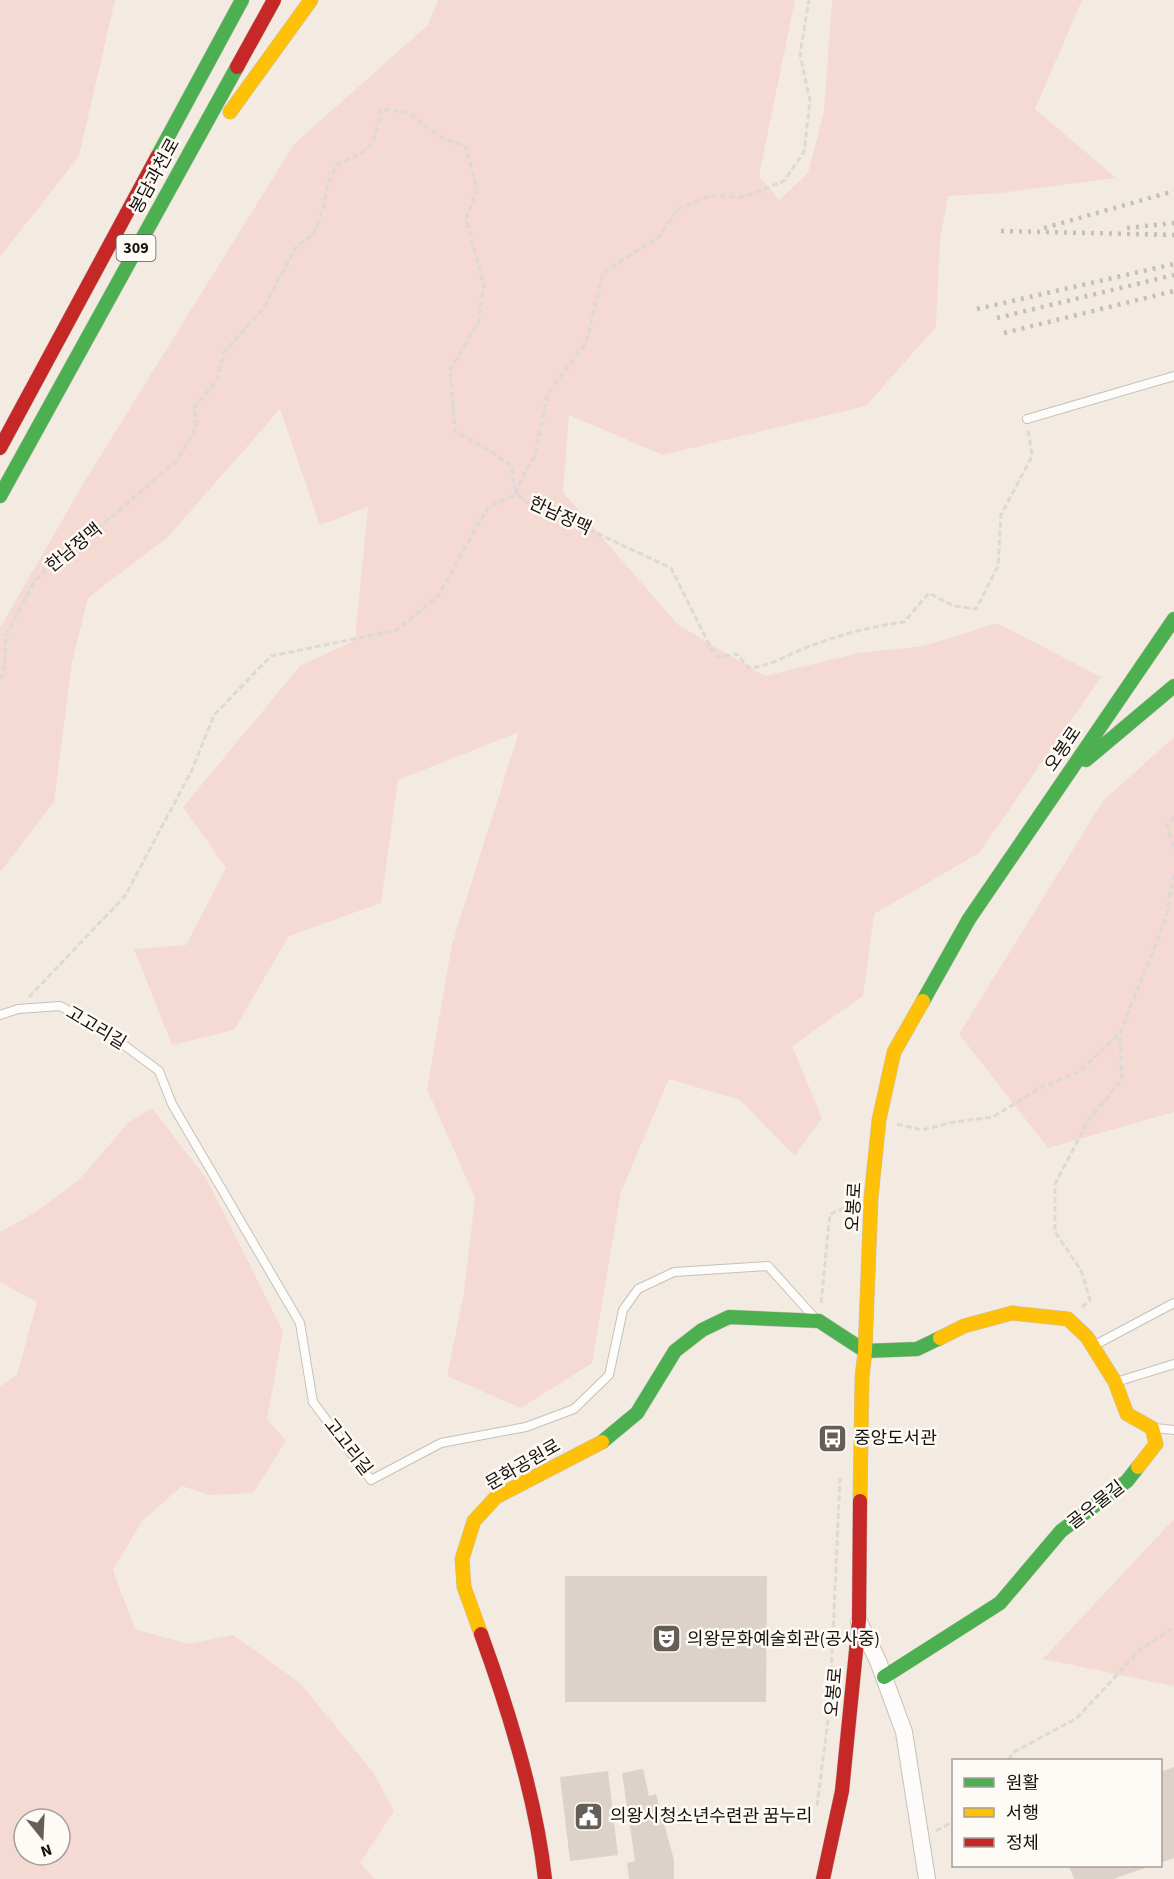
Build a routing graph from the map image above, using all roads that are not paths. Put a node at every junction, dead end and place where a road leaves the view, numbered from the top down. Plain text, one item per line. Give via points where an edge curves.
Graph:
1 (242, 0) edge
2 (274, 0) edge
3 (311, 0) edge
4 (148, 226) junction
5 (1174, 376) edge
6 (1027, 418) road end
7 (0, 448) edge
8 (0, 496) edge
9 (1174, 619) edge
10 (1174, 686) edge
11 (1064, 778) junction
12 (0, 1015) edge
13 (1174, 1302) edge
14 (819, 1322) junction
15 (1092, 1346) junction
16 (865, 1351) junction
17 (1174, 1364) edge
18 (1115, 1382) junction
19 (1152, 1428) junction
20 (1174, 1430) edge
21 (858, 1621) junction
22 (884, 1677) junction
23 (545, 1879) edge
24 (823, 1879) edge
25 (927, 1879) edge

1 - 7 main road, 봉담과천로 / 309
2 - 4 main road, 봉담과천로 / 309
3 - 4 main road
4 - 8 main road, 봉담과천로 / 309
5 - 6 lane
9 - 11 main road, 오봉로
10 - 11 main road
11 - 16 main road, 오봉로 via 969,919 894,1052 879,1120
12 - 14 lane, 고고리길 via 18,1009 60,1006 105,1031 159,1071 172,1104 300,1323 313,1402 371,1480 441,1443 526,1427 574,1409 609,1375 623,1310 638,1289 674,1272 768,1266
13 - 15 lane
14 - 16 main road, 문화공원로
14 - 23 main road, 문화공원로 via 729,1317 702,1330 675,1351 637,1413 602,1442 496,1497 474,1521 462,1558 464,1587 515,1739 541,1841
15 - 16 main road via 1068,1319 1012,1313 964,1326 917,1349
15 - 18 main road
16 - 21 main road, 오봉로
17 - 18 lane
18 - 19 main road via 1127,1414
19 - 20 lane
19 - 22 main road, 골우물길 via 1156,1444 1127,1481 1061,1531 1000,1603
21 - 22 street
21 - 24 main road, 오봉로 via 842,1791
22 - 25 street via 904,1732

